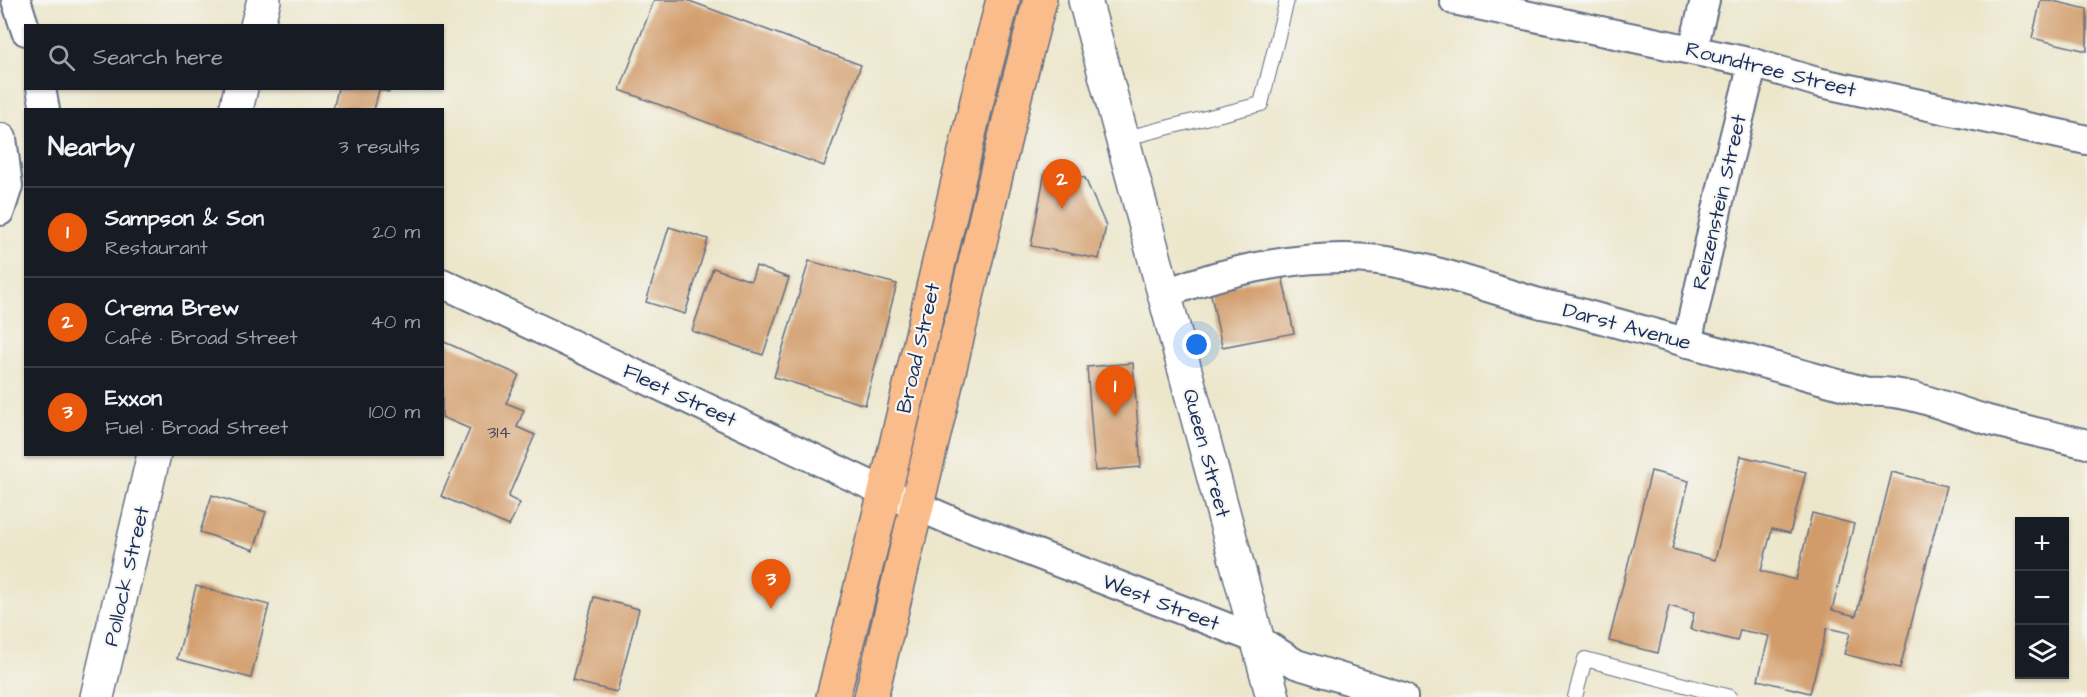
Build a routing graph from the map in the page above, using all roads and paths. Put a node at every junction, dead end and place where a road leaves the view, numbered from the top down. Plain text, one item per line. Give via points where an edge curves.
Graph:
1 (16, 0) edge
2 (264, 0) edge
3 (1004, 0) edge
4 (1040, 0) edge
5 (1085, 0) edge
6 (1287, 0) edge
7 (1454, 0) edge
8 (1705, 0) edge
9 (258, 24) edge
10 (24, 25) edge
11 (1693, 49) junction
12 (1753, 63) junction
13 (41, 90) edge
14 (241, 90) edge
15 (45, 108) edge
16 (236, 108) edge
17 (9, 136) edge
18 (1122, 139) junction
19 (2087, 140) edge
20 (0, 211) edge
21 (444, 285) edge
22 (1164, 294) junction
23 (1687, 343) junction
24 (2087, 444) edge
25 (154, 456) edge
26 (885, 492) junction
27 (917, 506) junction
28 (1257, 639) junction
29 (97, 697) edge
30 (833, 697) edge
31 (871, 697) edge
32 (1273, 697) edge
33 (1403, 697) edge
34 (1575, 697) edge
35 (1730, 697) edge

1 - 10 street
2 - 9 street
3 - 26 main road, Broad Street
4 - 27 main road, Broad Street
5 - 18 street, Queen Street
6 - 18 lane via 1261,104
7 - 11 street, Roundtree Street
8 - 11 street
11 - 12 street, Roundtree Street
12 - 19 street, Roundtree Street via 1817,82
12 - 23 street, Reizenstein Street
13 - 15 street
14 - 16 street
17 - 20 street via 8,186
18 - 22 street, Queen Street
21 - 26 street, Fleet Street
22 - 23 street, Darst Avenue via 1213,278 1316,257 1378,260 1409,265
22 - 28 street, Queen Street
23 - 24 street, Darst Avenue via 1867,392 1886,391 1918,398
25 - 29 street, Pollock Street
26 - 27 street, Fleet Street
26 - 30 main road, Broad Street
27 - 28 street, West Street
27 - 31 main road, Broad Street
28 - 32 street, Queen Street
28 - 33 street, West Street via 1296,664
34 - 35 lane via 1585,659

